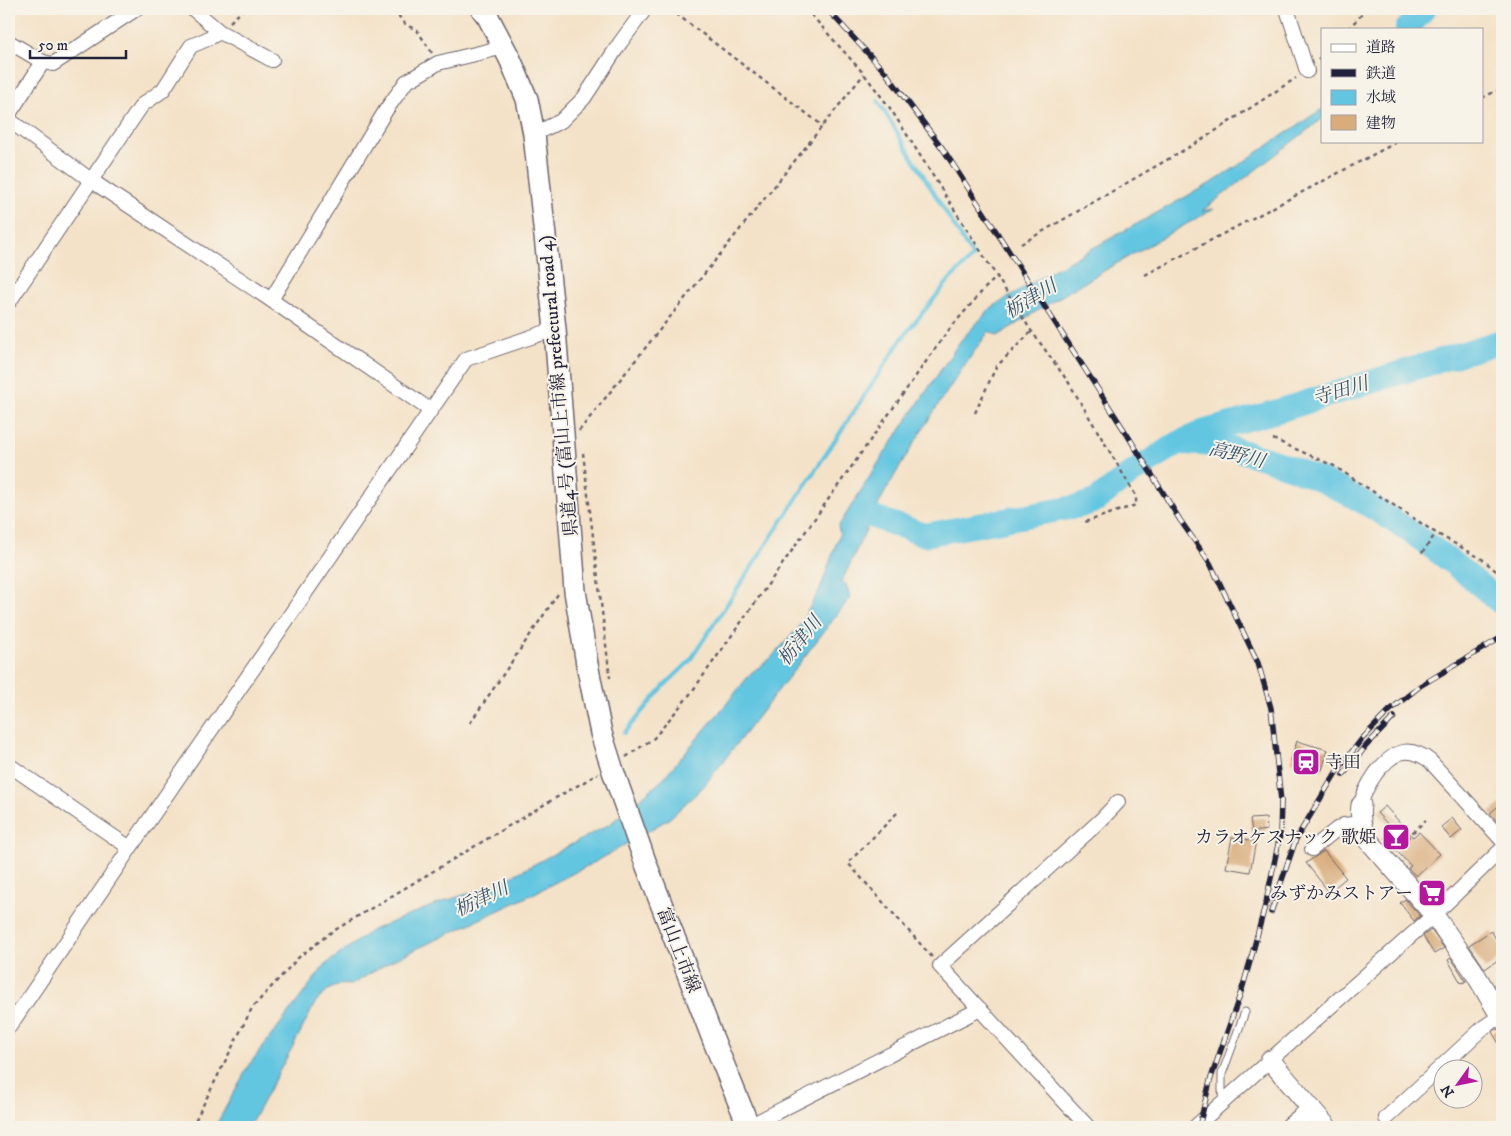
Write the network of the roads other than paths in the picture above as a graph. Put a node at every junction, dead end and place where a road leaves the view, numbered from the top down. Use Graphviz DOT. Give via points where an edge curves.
graph roads {
  1 [pos="136,9"];
  2 [pos="193,9"];
  3 [pos="482,9"];
  4 [pos="646,9"];
  5 [pos="1287,9"];
  6 [pos="220,32"];
  7 [pos="9,42"];
  8 [pos="504,46"];
  9 [pos="272,60"];
  10 [pos="43,62"];
  11 [pos="1308,71"];
  12 [pos="9,114"];
  13 [pos="9,120"];
  14 [pos="534,134"];
  15 [pos="92,181"];
  16 [pos="272,300"];
  17 [pos="9,302"];
  18 [pos="555,329"];
  19 [pos="430,410"];
  20 [pos="9,765"];
  21 [pos="613,771"];
  22 [pos="1118,802"];
  23 [pos="1361,814"];
  24 [pos="1502,840"];
  25 [pos="130,848"];
  26 [pos="1312,849"];
  27 [pos="1501,856"];
  28 [pos="1434,915"];
  29 [pos="980,1009"];
  30 [pos="1245,1012"];
  31 [pos="1501,1018"];
  32 [pos="9,1028"];
  33 [pos="1270,1060"];
  34 [pos="1226,1099"];
  35 [pos="1312,1109"];
  36 [pos="1386,1118"];
  37 [pos="749,1127"];
  38 [pos="1088,1127"];
  39 [pos="1195,1127"];
  40 [pos="1290,1127"];
  41 [pos="1327,1127"];
  1 -- 10 [label="street" via="53,64"];
  2 -- 6 [label="street"];
  3 -- 8 [label="main road, 県道4号 (富山上市線 prefectural road 4)"];
  4 -- 14 [label="street" via="584,98 561,121"];
  5 -- 11 [label="street"];
  6 -- 9 [label="street"];
  6 -- 15 [label="street" via="192,46 163,90 142,105"];
  7 -- 10 [label="street"];
  8 -- 14 [label="main road, 県道4号 (富山上市線 prefectural road 4)" via="527,98"];
  8 -- 16 [label="street" via="438,63 406,82"];
  10 -- 12 [label="street"];
  13 -- 15 [label="street"];
  14 -- 18 [label="main road, 県道4号 (富山上市線 prefectural road 4)"];
  15 -- 16 [label="street"];
  15 -- 17 [label="street"];
  16 -- 19 [label="street"];
  18 -- 19 [label="street" via="466,359"];
  18 -- 21 [label="main road, 県道4号 (富山上市線 prefectural road 4)" via="573,448 575,591 586,664"];
  19 -- 25 [label="street"];
  20 -- 25 [label="street"];
  21 -- 37 [label="main road, 富山上市線" via="713,1040"];
  22 -- 29 [label="street" via="940,966"];
  23 -- 24 [label="street" via="1362,796 1388,759 1411,752 1430,761"];
  23 -- 26 [label="street"];
  23 -- 28 [label="street" via="1363,831 1369,841"];
  25 -- 32 [label="street"];
  27 -- 28 [label="street"];
  28 -- 31 [label="street" via="1473,970"];
  28 -- 33 [label="street"];
  29 -- 37 [label="street"];
  29 -- 38 [label="street"];
  30 -- 34 [label="lane" via="1222,1074 1222,1091"];
  31 -- 36 [label="street" via="1484,1027"];
  33 -- 34 [label="street"];
  33 -- 35 [label="street"];
  34 -- 39 [label="street"];
  35 -- 40 [label="street"];
  35 -- 41 [label="street"];
}
